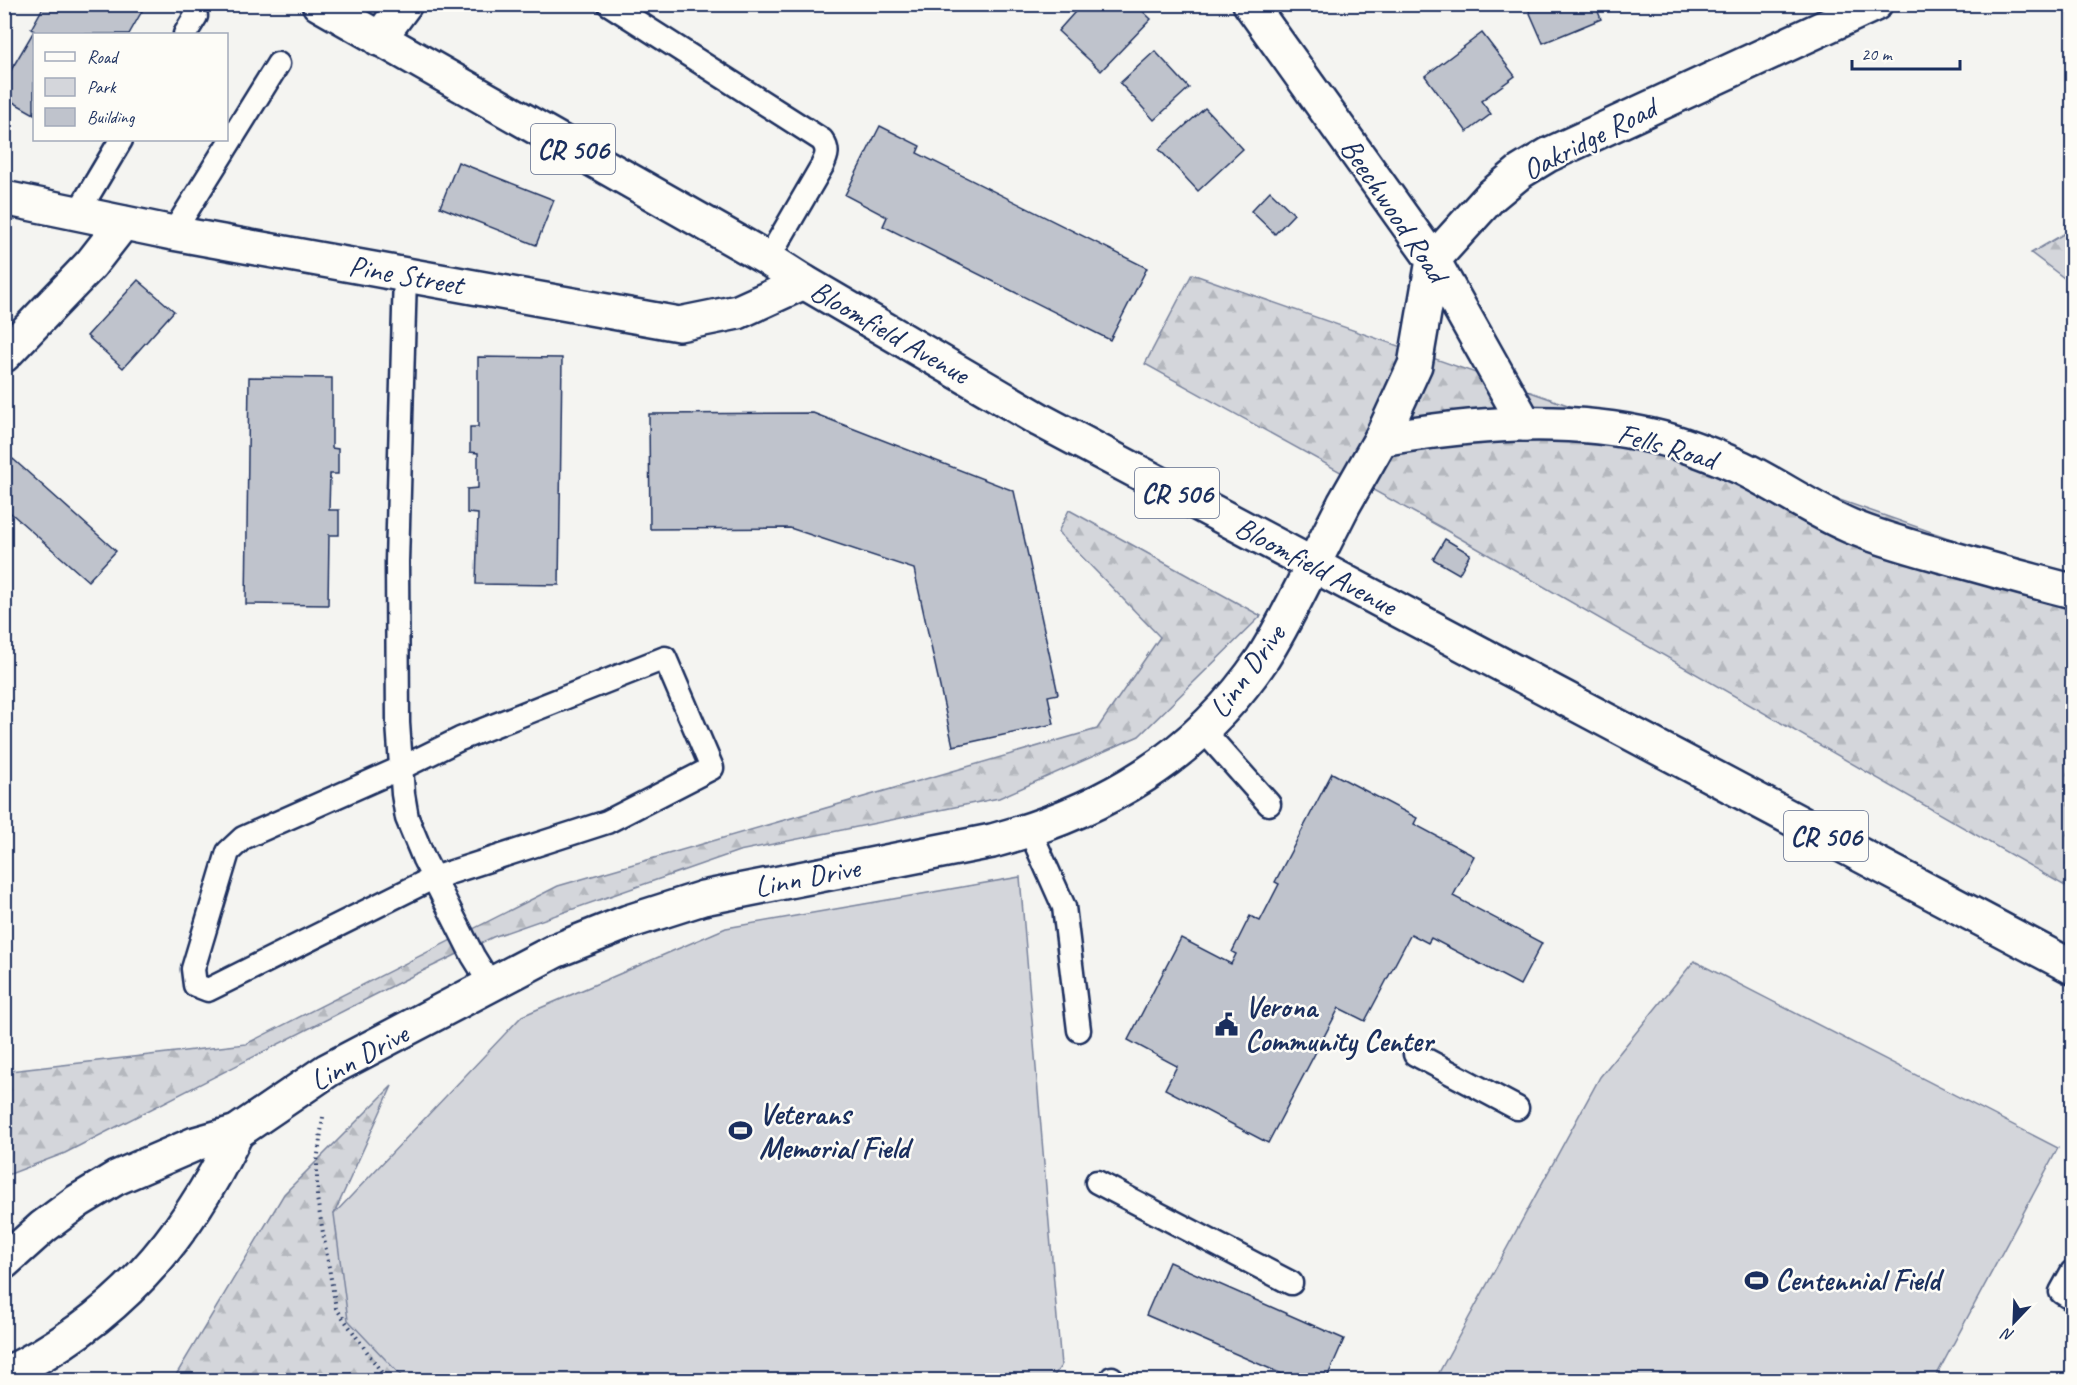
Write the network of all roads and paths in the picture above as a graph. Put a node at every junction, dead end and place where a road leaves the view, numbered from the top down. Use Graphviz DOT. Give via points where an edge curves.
graph roads {
  1 [pos="319,4"];
  2 [pos="405,4"];
  3 [pos="609,4"];
  4 [pos="1250,4"];
  5 [pos="1875,4"];
  6 [pos="379,39"];
  7 [pos="278,64"];
  8 [pos="121,141"];
  9 [pos="4,198"];
  10 [pos="77,214"];
  11 [pos="123,223"];
  12 [pos="173,233"];
  13 [pos="768,259"];
  14 [pos="1433,260"];
  15 [pos="405,274"];
  16 [pos="804,282"];
  17 [pos="4,355"];
  18 [pos="1525,424"];
  19 [pos="1381,439"];
  20 [pos="1313,565"];
  21 [pos="2073,591"];
  22 [pos="1203,730"];
  23 [pos="401,768"];
  24 [pos="1269,804"];
  25 [pos="1030,831"];
  26 [pos="433,878"];
  27 [pos="2073,967"];
  28 [pos="491,985"];
  29 [pos="1079,1030"];
  30 [pos="1415,1054"];
  31 [pos="1517,1108"];
  32 [pos="323,1114"];
  33 [pos="237,1132"];
  34 [pos="1097,1182"];
  35 [pos="4,1262"];
  36 [pos="2073,1272"];
  37 [pos="1291,1283"];
  38 [pos="2073,1299"];
  39 [pos="4,1375"];
  40 [pos="387,1380"];
  1 -- 6 [label="street, Bloomfield Avenue / CR 506"];
  2 -- 6 [label="street"];
  3 -- 13 [label="lane" via="827,146 822,166"];
  4 -- 14 [label="street, Beechwood Road"];
  5 -- 14 [label="street, Oakridge Road" via="1548,155 1491,196"];
  6 -- 13 [label="street, Bloomfield Avenue / CR 506"];
  7 -- 12 [label="lane"];
  8 -- 10 [label="lane"];
  9 -- 10 [label="street, Pine Street"];
  10 -- 11 [label="street, Pine Street"];
  11 -- 12 [label="street, Pine Street"];
  11 -- 17 [label="street" via="91,264"];
  12 -- 15 [label="street, Pine Street"];
  13 -- 16 [label="street, Bloomfield Avenue / CR 506"];
  14 -- 18 [label="street, Beechwood Road"];
  14 -- 19 [label="street" via="1415,364"];
  15 -- 16 [label="street, Pine Street" via="679,324 738,312"];
  15 -- 23 [label="lane" via="397,562"];
  16 -- 20 [label="street, Bloomfield Avenue / CR 506" via="1040,420"];
  18 -- 19 [label="street, Fells Road" via="1444,428"];
  18 -- 21 [label="street, Fells Road" via="1604,428 1689,447 1743,469 1817,511 1860,530"];
  19 -- 20 [label="street"];
  20 -- 22 [label="street, Linn Drive" via="1262,658"];
  20 -- 27 [label="street, Bloomfield Avenue / CR 506"];
  22 -- 24 [label="lane"];
  22 -- 25 [label="street, Linn Drive" via="1149,773 1112,796"];
  23 -- 26 [label="lane" via="407,818"];
  23 -- 26 [label="lane" via="243,838 228,852 194,969 195,985 208,990"];
  23 -- 26 [label="lane" via="460,739 665,658 712,768 607,822"];
  25 -- 28 [label="street, Linn Drive" via="702,898 555,951"];
  25 -- 29 [label="lane" via="1064,907"];
  26 -- 28 [label="lane"];
  28 -- 33 [label="street, Linn Drive" via="328,1070"];
  30 -- 31 [label="lane"];
  32 -- 40 [label="path" via="317,1198 336,1308"];
  33 -- 35 [label="street, Linn Drive" via="195,1144 116,1179 78,1201"];
  33 -- 39 [label="street, Linn Drive" via="193,1213 135,1283 65,1341"];
  34 -- 37 [label="lane"];
  36 -- 38 [label="lane" via="2061,1292"];
}
